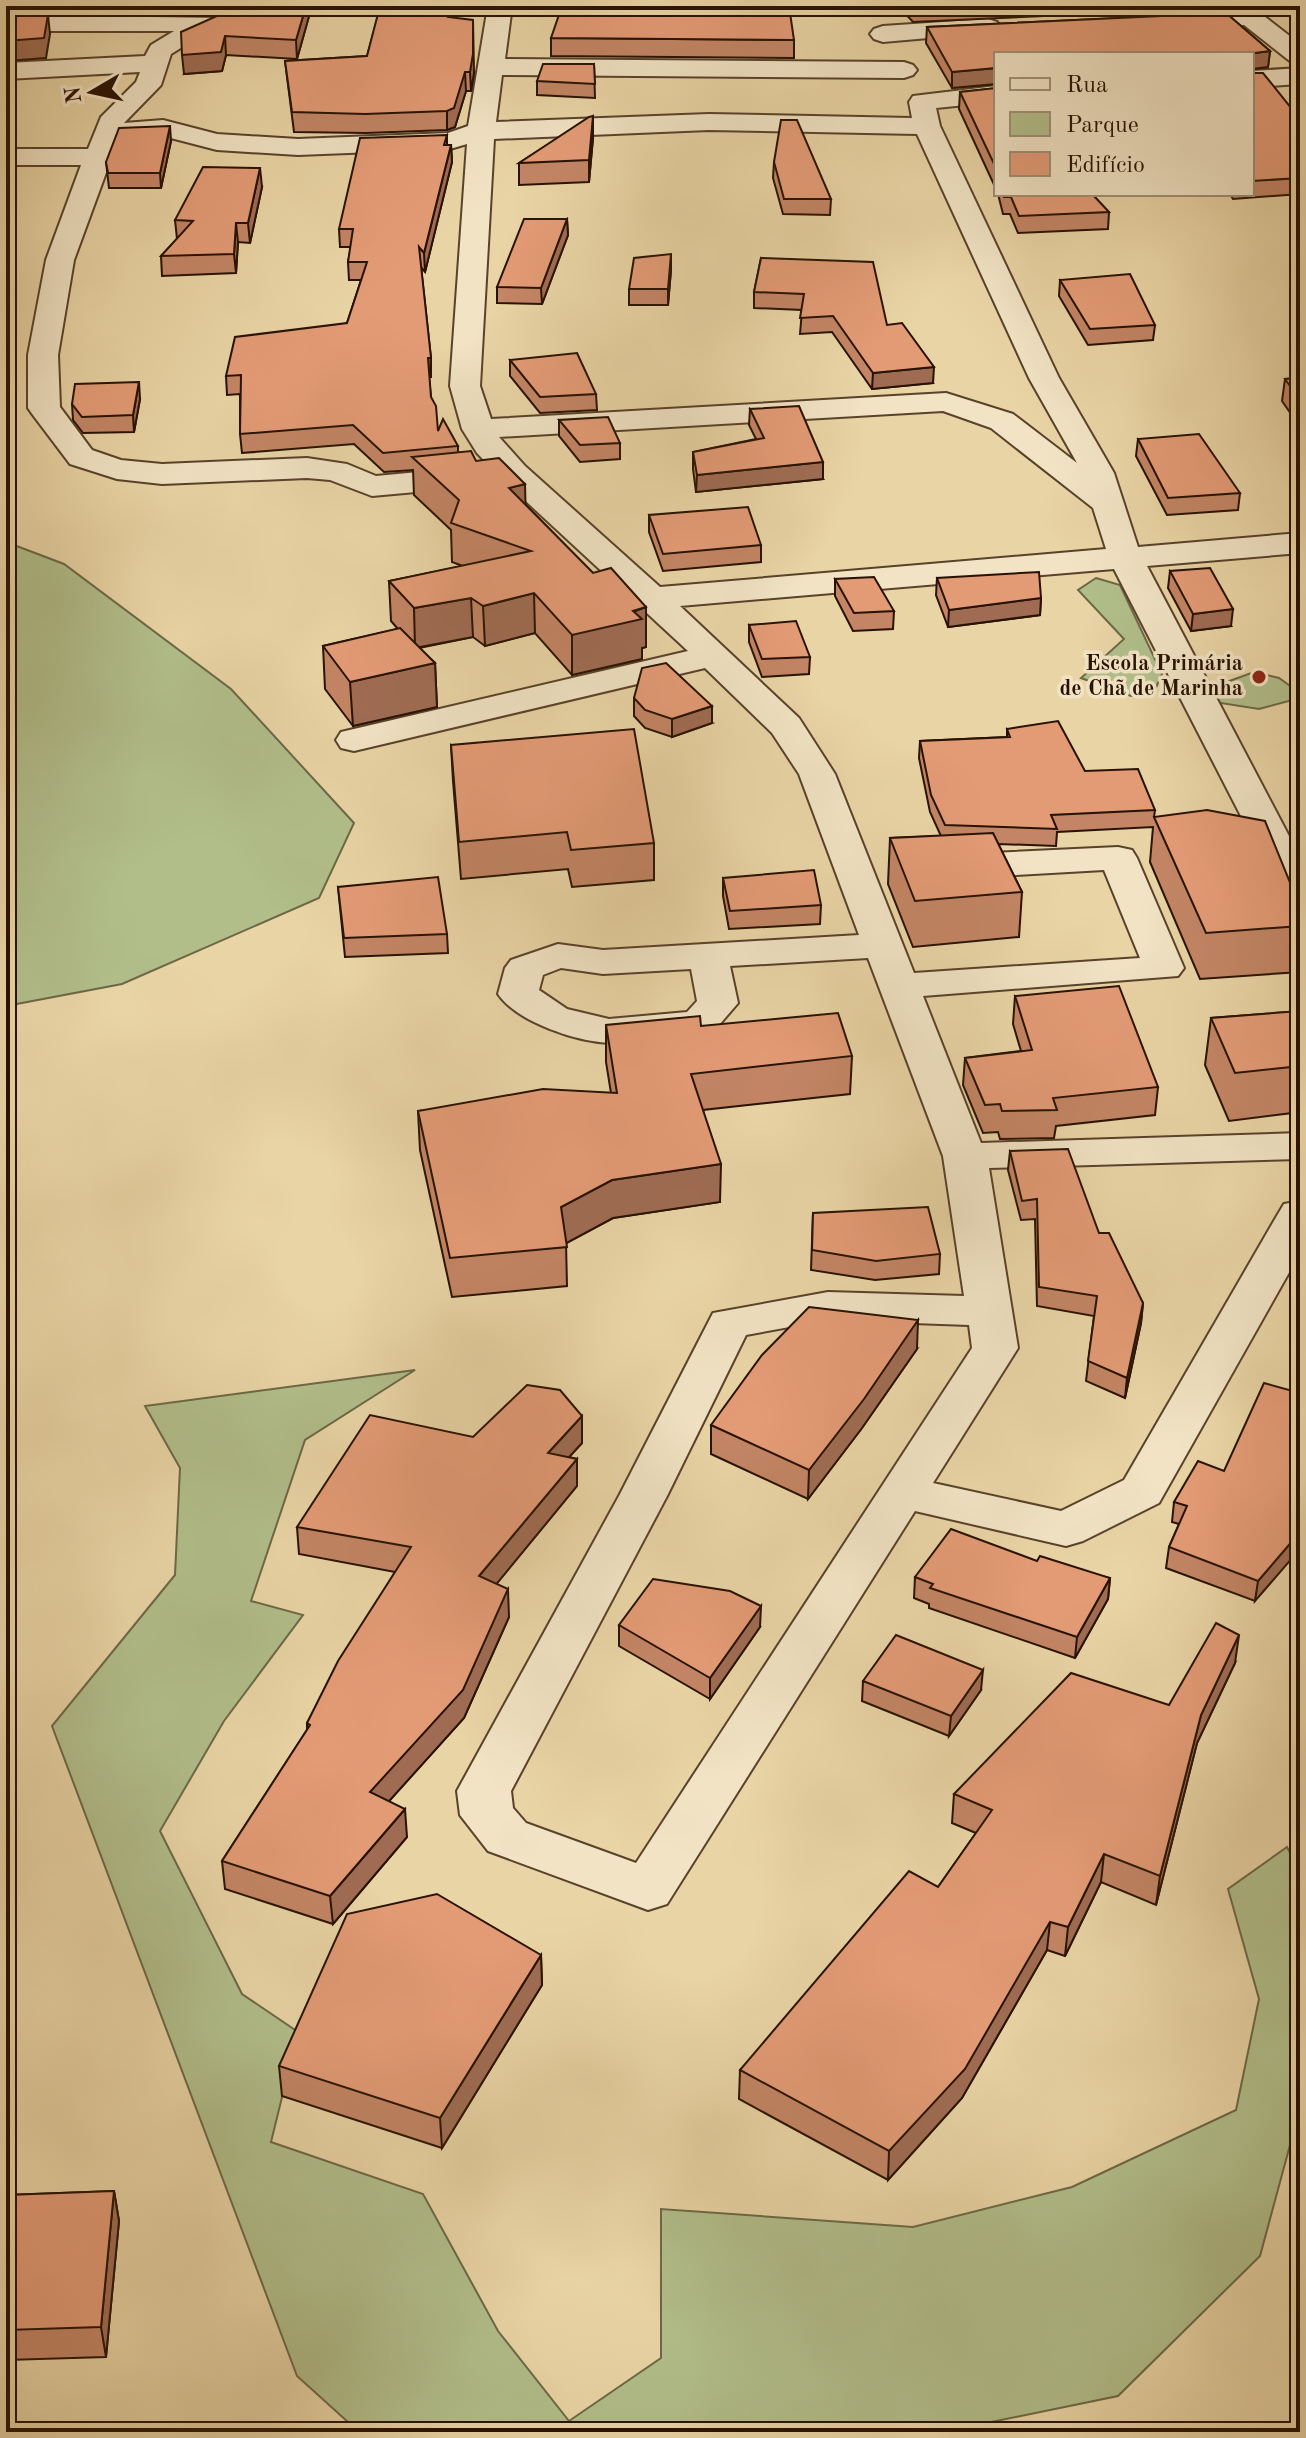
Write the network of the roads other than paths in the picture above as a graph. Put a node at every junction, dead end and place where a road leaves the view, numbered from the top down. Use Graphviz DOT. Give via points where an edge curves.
graph roads {
  1 [pos="500,6"];
  2 [pos="832,6"];
  3 [pos="864,6"];
  4 [pos="1243,12"];
  5 [pos="224,15"];
  6 [pos="1142,22"];
  7 [pos="6,23"];
  8 [pos="1005,26"];
  9 [pos="1300,32"];
  10 [pos="883,34"];
  11 [pos="1271,34"];
  12 [pos="1300,57"];
  13 [pos="156,63"];
  14 [pos="491,67"];
  15 [pos="904,70"];
  16 [pos="6,71"];
  17 [pos="1300,76"];
  18 [pos="1254,79"];
  19 [pos="994,95"];
  20 [pos="925,114"];
  21 [pos="481,131"];
  22 [pos="102,145"];
  23 [pos="6,157"];
  24 [pos="478,429"];
  25 [pos="514,473"];
  26 [pos="1108,504"];
  27 [pos="1300,543"];
  28 [pos="1125,557"];
  29 [pos="652,598"];
  30 [pos="712,656"];
  31 [pos="354,740"];
  32 [pos="887,870"];
  33 [pos="1300,894"];
  34 [pos="885,945"];
  35 [pos="708,955"];
  36 [pos="900,986"];
  37 [pos="1300,1146"];
  38 [pos="965,1156"];
  39 [pos="1300,1214"];
  40 [pos="989,1311"];
  41 [pos="902,1492"];
  1 -- 14 [label="street"];
  2 -- 3 [label="street"];
  3 -- 10 [label="street"];
  4 -- 6 [label="street"];
  4 -- 11 [label="street"];
  5 -- 7 [label="street"];
  5 -- 13 [label="street" via="160,50"];
  8 -- 10 [label="street"];
  9 -- 11 [label="street"];
  10 -- 15 [label="street"];
  11 -- 12 [label="street"];
  13 -- 16 [label="street"];
  13 -- 22 [label="street" via="148,85 114,117"];
  14 -- 15 [label="street"];
  14 -- 21 [label="street"];
  15 -- 20 [label="street"];
  17 -- 18 [label="street"];
  19 -- 20 [label="street"];
  20 -- 21 [label="street"];
  20 -- 26 [label="street" via="1044,378 1098,473"];
  21 -- 22 [label="street" via="450,141 298,147 217,142 163,128"];
  21 -- 24 [label="street" via="465,386"];
  22 -- 23 [label="street"];
  22 -- 25 [label="street" via="60,260 43,355 44,408 81,457 117,469 162,474 307,468 336,471 372,486"];
  24 -- 25 [label="street"];
  24 -- 26 [label="street" via="946,402 1002,421"];
  25 -- 29 [label="street"];
  26 -- 28 [label="street"];
  27 -- 28 [label="street"];
  28 -- 29 [label="street"];
  28 -- 33 [label="street"];
  29 -- 30 [label="street"];
  30 -- 31 [label="street"];
  30 -- 32 [label="street" via="786,726"];
  32 -- 34 [label="street"];
  32 -- 36 [label="street" via="1118,858 1164,968"];
  34 -- 35 [label="street"];
  34 -- 36 [label="street"];
  36 -- 38 [label="street"];
  37 -- 38 [label="street"];
  38 -- 40 [label="street"];
  39 -- 41 [label="street" via="1142,1491 1066,1529"];
  40 -- 41 [label="street" via="995,1348"];
  40 -- 41 [label="street" via="828,1306 729,1323 643,1496 484,1791 487,1815 507,1837 648,1889"];
}
